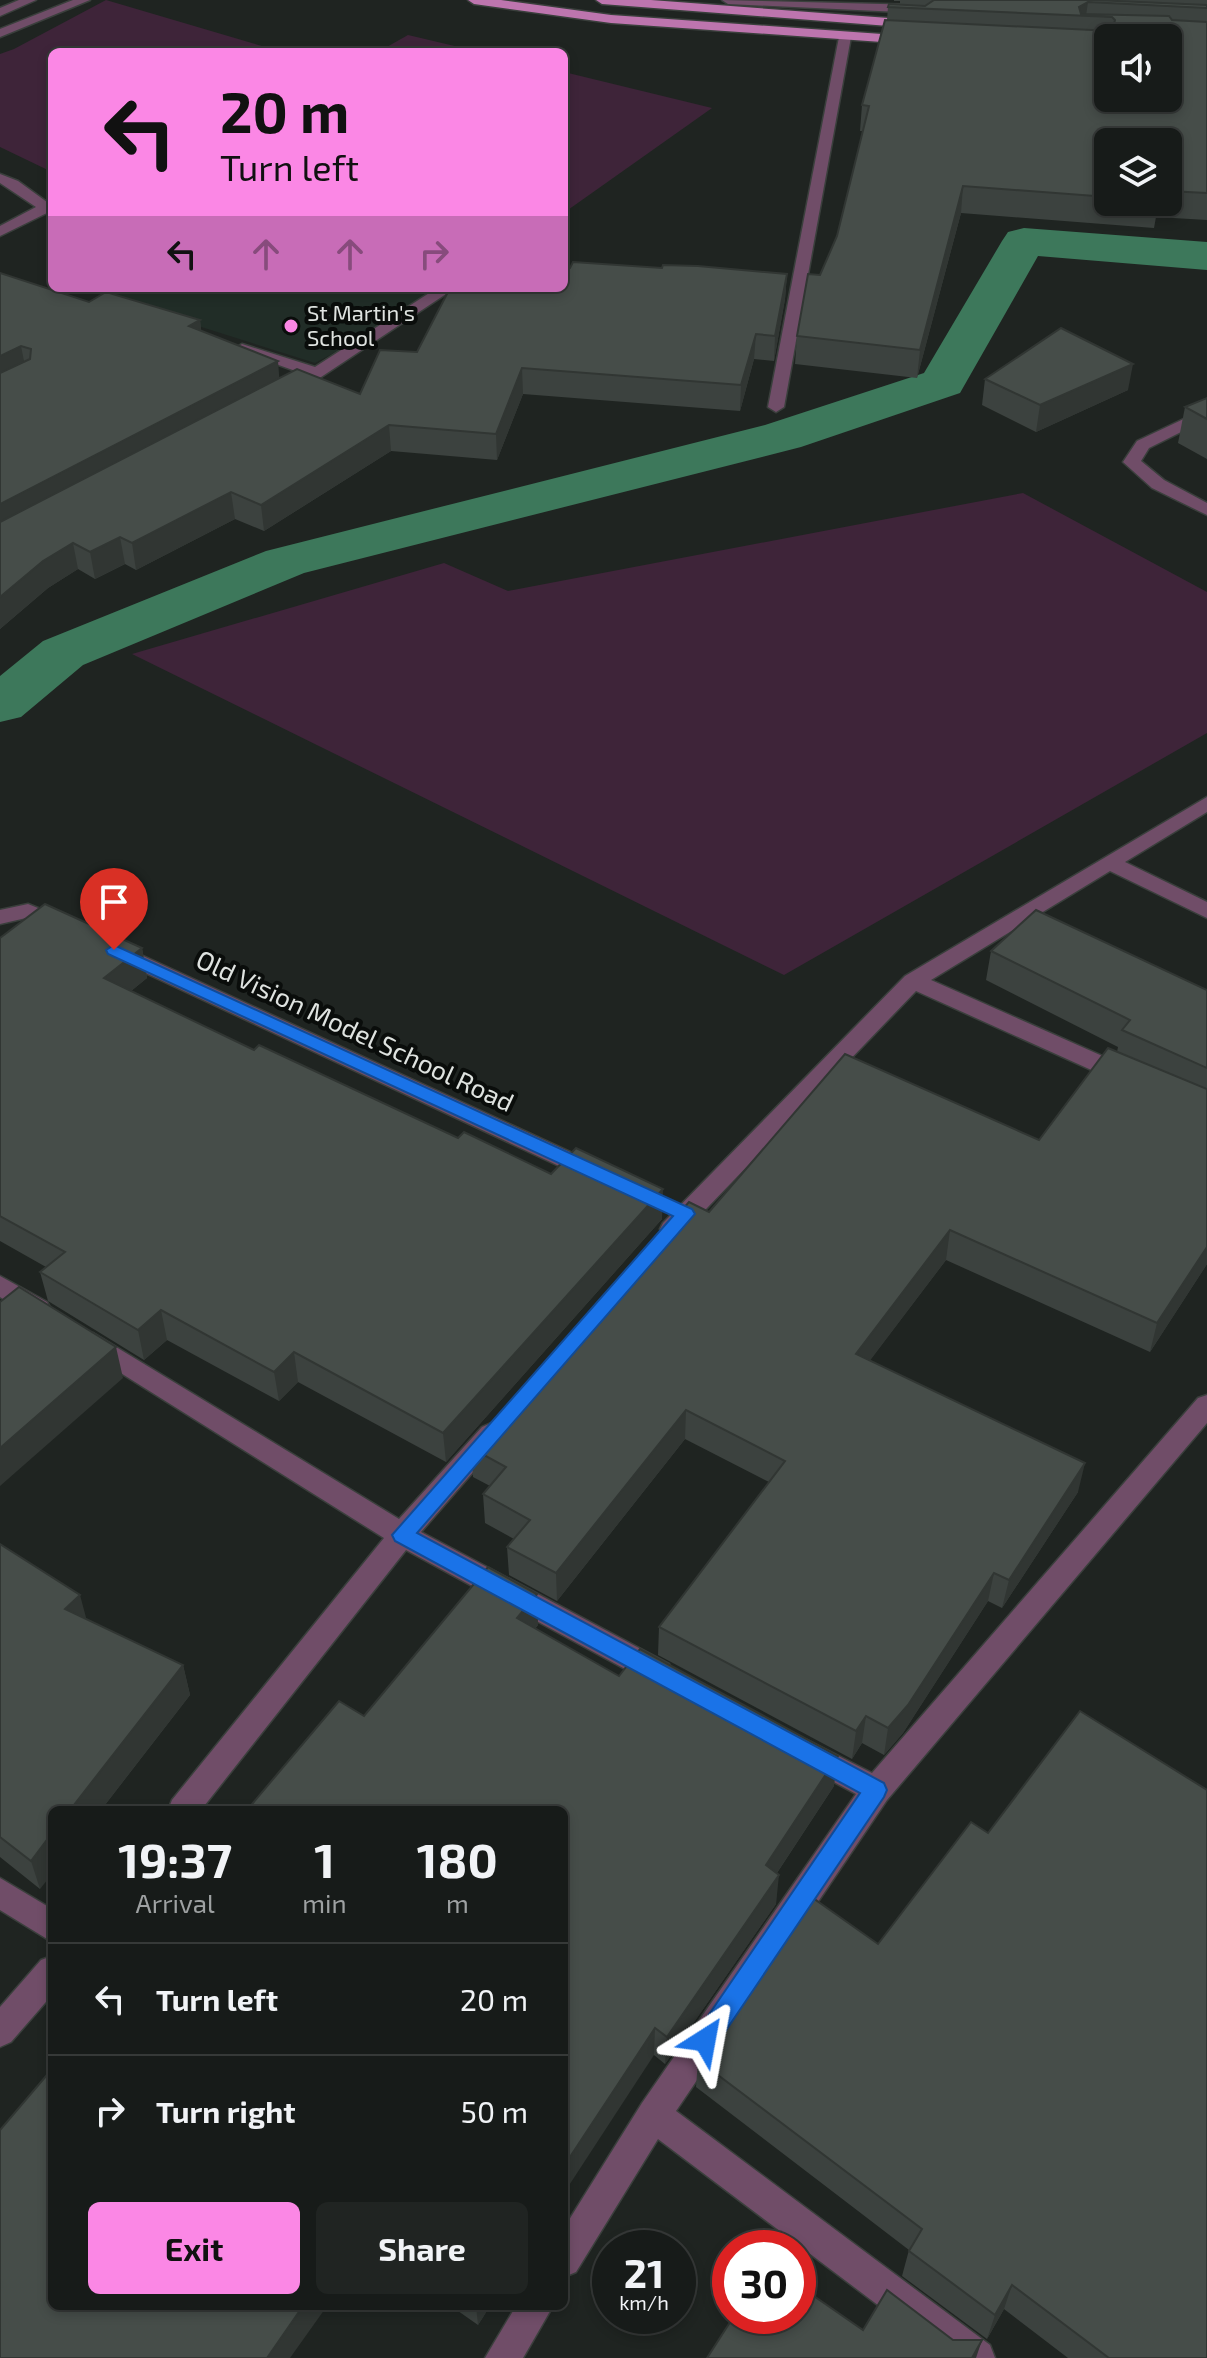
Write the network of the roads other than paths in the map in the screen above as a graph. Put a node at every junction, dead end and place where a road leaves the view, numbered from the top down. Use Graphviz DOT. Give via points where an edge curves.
graph roads {
  1 [pos="30,0"];
  2 [pos="84,0"];
  3 [pos="474,0"];
  4 [pos="602,0"];
  5 [pos="728,0"];
  6 [pos="682,4"];
  7 [pos="936,10"];
  8 [pos="0,12"];
  9 [pos="925,24"];
  10 [pos="0,33"];
  11 [pos="845,37"];
  12 [pos="922,41"];
  13 [pos="0,178"];
  14 [pos="0,232"];
  15 [pos="441,292"];
  16 [pos="230,346"];
  17 [pos="316,373"];
  18 [pos="264,406"];
  19 [pos="776,407"];
  20 [pos="1207,413"];
  21 [pos="1207,510"];
  22 [pos="1207,803"];
  23 [pos="1109,862"];
  24 [pos="1207,911"];
  25 [pos="0,917"];
  26 [pos="913,981"];
  27 [pos="1151,1088"];
  28 [pos="614,1181"];
  29 [pos="654,1250"];
  30 [pos="0,1285"];
  31 [pos="1207,1405"];
  32 [pos="507,1416"];
  33 [pos="402,1535"];
  34 [pos="681,1685"];
  35 [pos="778,1738"];
  36 [pos="876,1790"];
  37 [pos="186,1806"];
  38 [pos="0,1892"];
  39 [pos="48,1924"];
  40 [pos="48,1976"];
  41 [pos="0,2031"];
  42 [pos="654,2115"];
  43 [pos="568,2254"];
  44 [pos="533,2310"];
  45 [pos="503,2358"];
  46 [pos="977,2358"];
  1 -- 8 [label="street"];
  2 -- 10 [label="street"];
  3 -- 11 [label="main road" via="611,19"];
  4 -- 6 [label="main road"];
  5 -- 7 [label="street"];
  6 -- 9 [label="main road"];
  11 -- 12 [label="main road"];
  11 -- 19 [label="street" via="793,287"];
  13 -- 14 [label="street" via="46,208"];
  15 -- 17 [label="street"];
  16 -- 17 [label="street"];
  17 -- 18 [label="street"];
  20 -- 21 [label="street" via="1143,445 1132,462 1158,484"];
  22 -- 23 [label="street"];
  23 -- 24 [label="street"];
  23 -- 26 [label="street"];
  25 -- 28 [label="street, Old Vision Model School Road" via="28,911"];
  26 -- 27 [label="street"];
  26 -- 29 [label="street" via="678,1211"];
  30 -- 33 [label="street"];
  31 -- 36 [label="street"];
  32 -- 33 [label="street"];
  33 -- 34 [label="street"];
  33 -- 37 [label="street"];
  35 -- 36 [label="street"];
  36 -- 42 [label="street"];
  38 -- 39 [label="street"];
  40 -- 41 [label="street"];
  42 -- 43 [label="street"];
  42 -- 46 [label="street"];
  44 -- 45 [label="street"];
}
